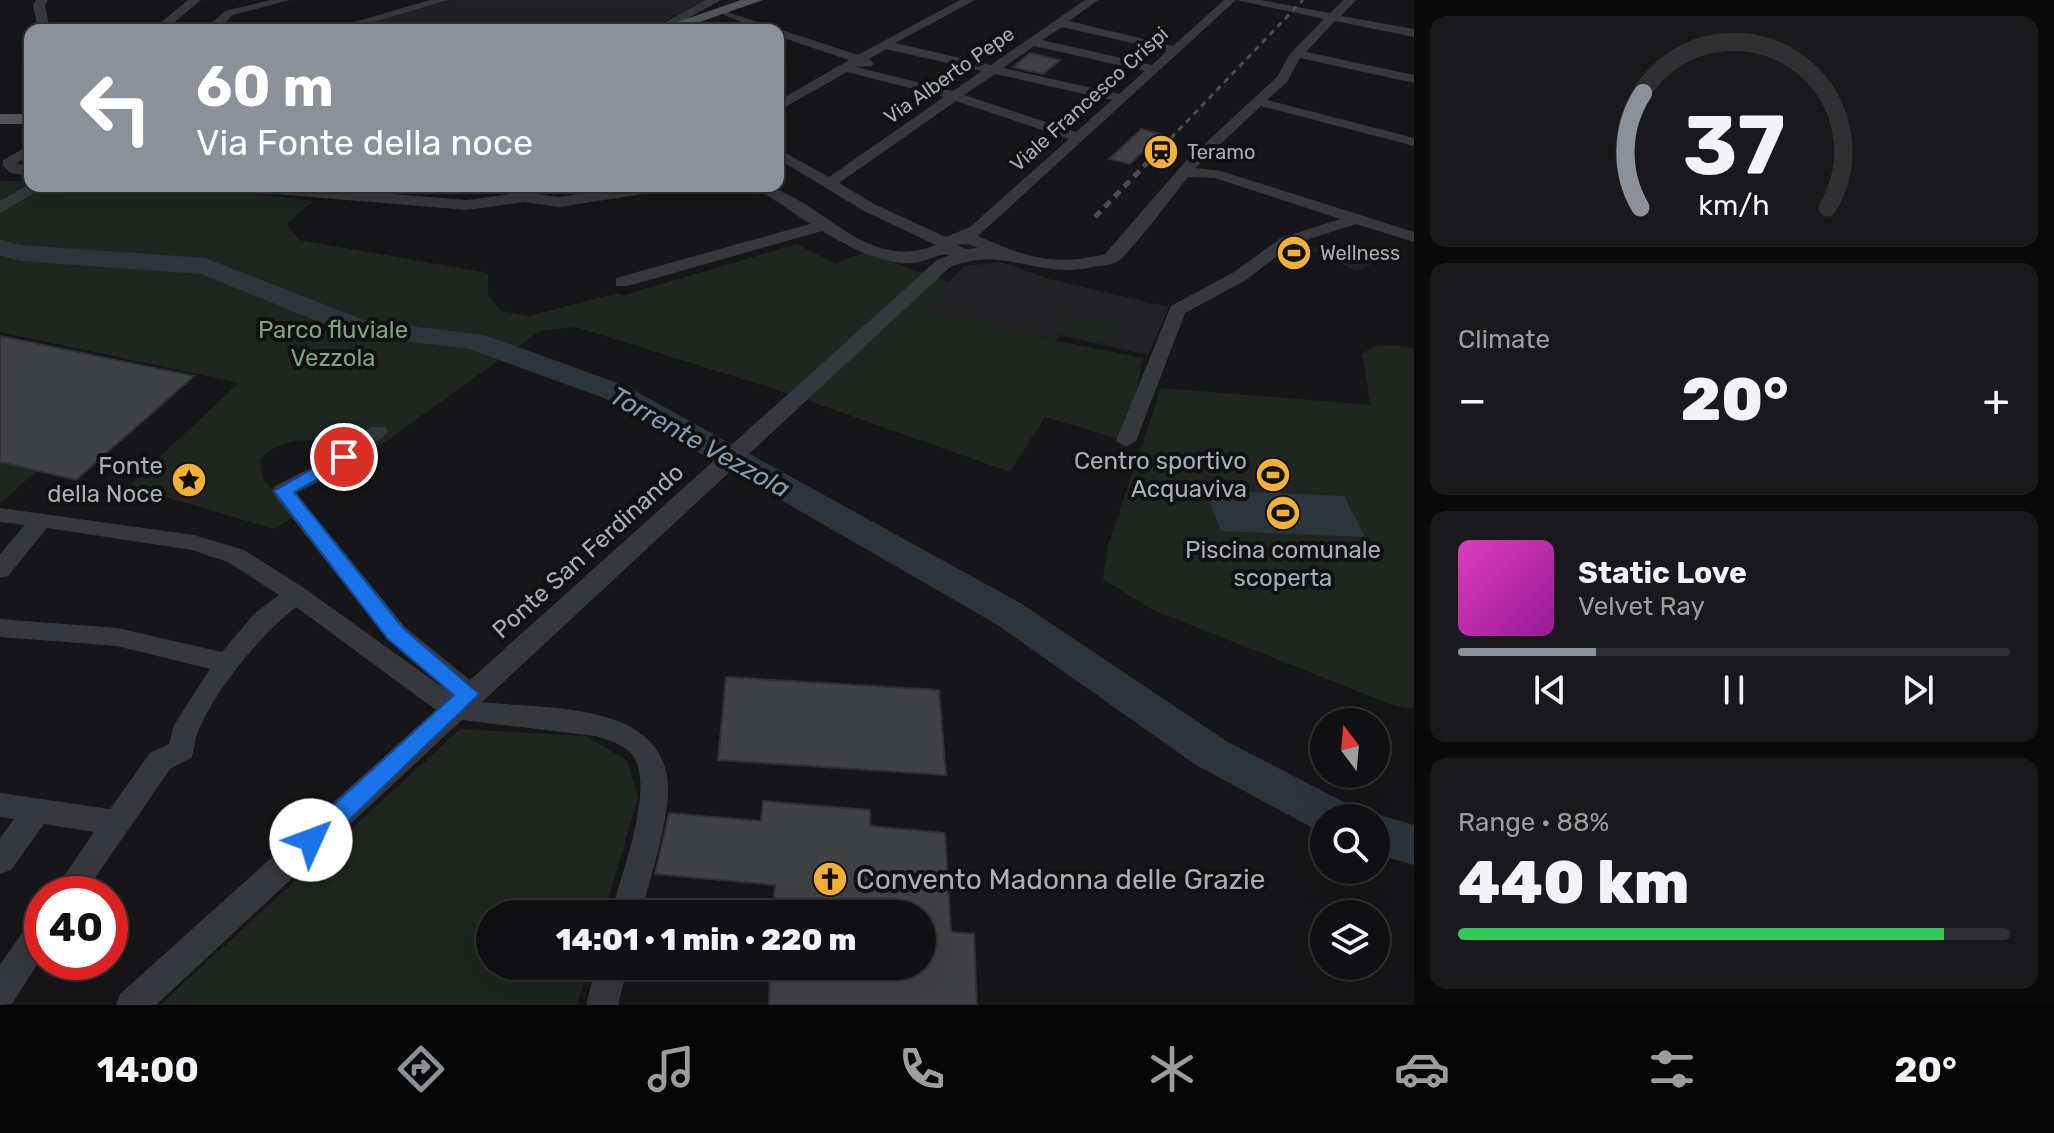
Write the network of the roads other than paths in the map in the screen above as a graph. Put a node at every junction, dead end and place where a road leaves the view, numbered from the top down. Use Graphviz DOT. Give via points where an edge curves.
graph roads {
  1 [pos="42,0"];
  2 [pos="195,0"];
  3 [pos="284,0"];
  4 [pos="443,0"];
  5 [pos="715,0"];
  6 [pos="756,0"];
  7 [pos="769,0"];
  8 [pos="969,0"];
  9 [pos="1092,0"];
  10 [pos="1231,0"];
  11 [pos="1242,0"];
  12 [pos="1350,0"];
  13 [pos="918,8"];
  14 [pos="728,13"];
  15 [pos="938,14"];
  16 [pos="1336,17"];
  17 [pos="1061,23"];
  18 [pos="43,24"];
  19 [pos="165,24"];
  20 [pos="217,24"];
  21 [pos="355,24"];
  22 [pos="676,24"];
  23 [pos="681,24"];
  24 [pos="685,24"];
  25 [pos="756,24"];
  26 [pos="1414,33"];
  27 [pos="784,35"];
  28 [pos="1033,42"];
  29 [pos="886,45"];
  30 [pos="1176,50"];
  31 [pos="1300,54"];
  32 [pos="859,59"];
  33 [pos="845,68"];
  34 [pos="1153,69"];
  35 [pos="993,70"];
  36 [pos="1414,79"];
  37 [pos="927,87"];
  38 [pos="955,96"];
  39 [pos="1124,99"];
  40 [pos="1260,102"];
  41 [pos="784,104"];
  42 [pos="0,119"];
  43 [pos="24,119"];
  44 [pos="1080,138"];
  45 [pos="1414,142"];
  46 [pos="24,153"];
  47 [pos="784,156"];
  48 [pos="784,161"];
  49 [pos="796,163"];
  50 [pos="24,171"];
  51 [pos="1185,172"];
  52 [pos="830,183"];
  53 [pos="28,192"];
  54 [pos="296,192"];
  55 [pos="472,192"];
  56 [pos="623,192"];
  57 [pos="771,192"];
  58 [pos="477,204"];
  59 [pos="0,208"];
  60 [pos="1355,219"];
  61 [pos="821,226"];
  62 [pos="1414,237"];
  63 [pos="962,246"];
  64 [pos="622,282"];
  65 [pos="378,431"];
  66 [pos="1126,441"];
  67 [pos="0,515"];
  68 [pos="41,521"];
  69 [pos="0,570"];
  70 [pos="296,594"];
  71 [pos="0,628"];
  72 [pos="227,663"];
  73 [pos="467,696"];
  74 [pos="0,805"];
  75 [pos="37,811"];
  76 [pos="118,823"];
  77 [pos="0,861"];
  78 [pos="80,876"];
  79 [pos="629,900"];
  80 [pos="12,954"];
  81 [pos="608,980"];
  82 [pos="0,993"];
  83 [pos="132,1005"];
  84 [pos="602,1005"];
  1 -- 18 [label="street"];
  2 -- 19 [label="street"];
  3 -- 20 [label="street" via="229,13"];
  4 -- 21 [label="street"];
  5 -- 22 [label="street"];
  6 -- 23 [label="main road"];
  7 -- 14 [label="main road"];
  8 -- 15 [label="street"];
  9 -- 17 [label="street, Via Alberto Pepe"];
  10 -- 30 [label="street, Viale Francesco Crispi"];
  11 -- 16 [label="street"];
  12 -- 16 [label="street"];
  13 -- 15 [label="street"];
  14 -- 24 [label="main road"];
  14 -- 25 [label="street"];
  15 -- 29 [label="street"];
  16 -- 26 [label="street"];
  16 -- 31 [label="street"];
  17 -- 28 [label="street, Via Alberto Pepe"];
  17 -- 30 [label="street"];
  27 -- 32 [label="street"];
  28 -- 34 [label="street"];
  28 -- 35 [label="street, Via Alberto Pepe"];
  29 -- 32 [label="street"];
  29 -- 35 [label="street"];
  30 -- 34 [label="street, Viale Francesco Crispi"];
  31 -- 36 [label="street"];
  31 -- 40 [label="street"];
  32 -- 33 [label="street"];
  32 -- 37 [label="street"];
  33 -- 37 [label="street"];
  33 -- 41 [label="street"];
  34 -- 39 [label="street, Viale Francesco Crispi"];
  35 -- 38 [label="street, Via Alberto Pepe"];
  35 -- 39 [label="street"];
  37 -- 38 [label="street"];
  38 -- 44 [label="street"];
  38 -- 52 [label="street, Via Alberto Pepe"];
  39 -- 44 [label="street, Viale Francesco Crispi"];
  40 -- 45 [label="street"];
  40 -- 51 [label="street"];
  42 -- 43 [label="main road"];
  44 -- 63 [label="street, Viale Francesco Crispi"];
  46 -- 50 [label="street" via="8,163"];
  47 -- 49 [label="street"];
  48 -- 49 [label="street"];
  49 -- 52 [label="street"];
  51 -- 60 [label="street" via="1216,174"];
  51 -- 63 [label="street" via="1111,258 1054,267"];
  52 -- 63 [label="street" via="870,208"];
  53 -- 59 [label="street"];
  54 -- 58 [label="street"];
  55 -- 58 [label="street"];
  56 -- 58 [label="street" via="559,202 524,197"];
  57 -- 61 [label="street"];
  60 -- 62 [label="street"];
  60 -- 66 [label="street" via="1287,241 1240,276 1177,310"];
  61 -- 63 [label="street" via="905,259"];
  61 -- 64 [label="street"];
  63 -- 73 [label="street, Ponte San Ferdinando"];
  65 -- 73 [label="street" via="331,467 283,491 396,633"];
  67 -- 68 [label="street"];
  68 -- 69 [label="street"];
  68 -- 70 [label="street" via="194,543 236,556"];
  70 -- 72 [label="street" via="263,620"];
  70 -- 73 [label="street"];
  71 -- 72 [label="street" via="117,637"];
  72 -- 76 [label="street" via="184,733 187,751 160,761"];
  73 -- 79 [label="street" via="595,725 636,740 651,762 654,784"];
  73 -- 83 [label="street, Ponte San Ferdinando"];
  74 -- 75 [label="street"];
  75 -- 76 [label="street"];
  75 -- 77 [label="street"];
  76 -- 78 [label="street"];
  80 -- 82 [label="street"];
  81 -- 84 [label="street"];
}
